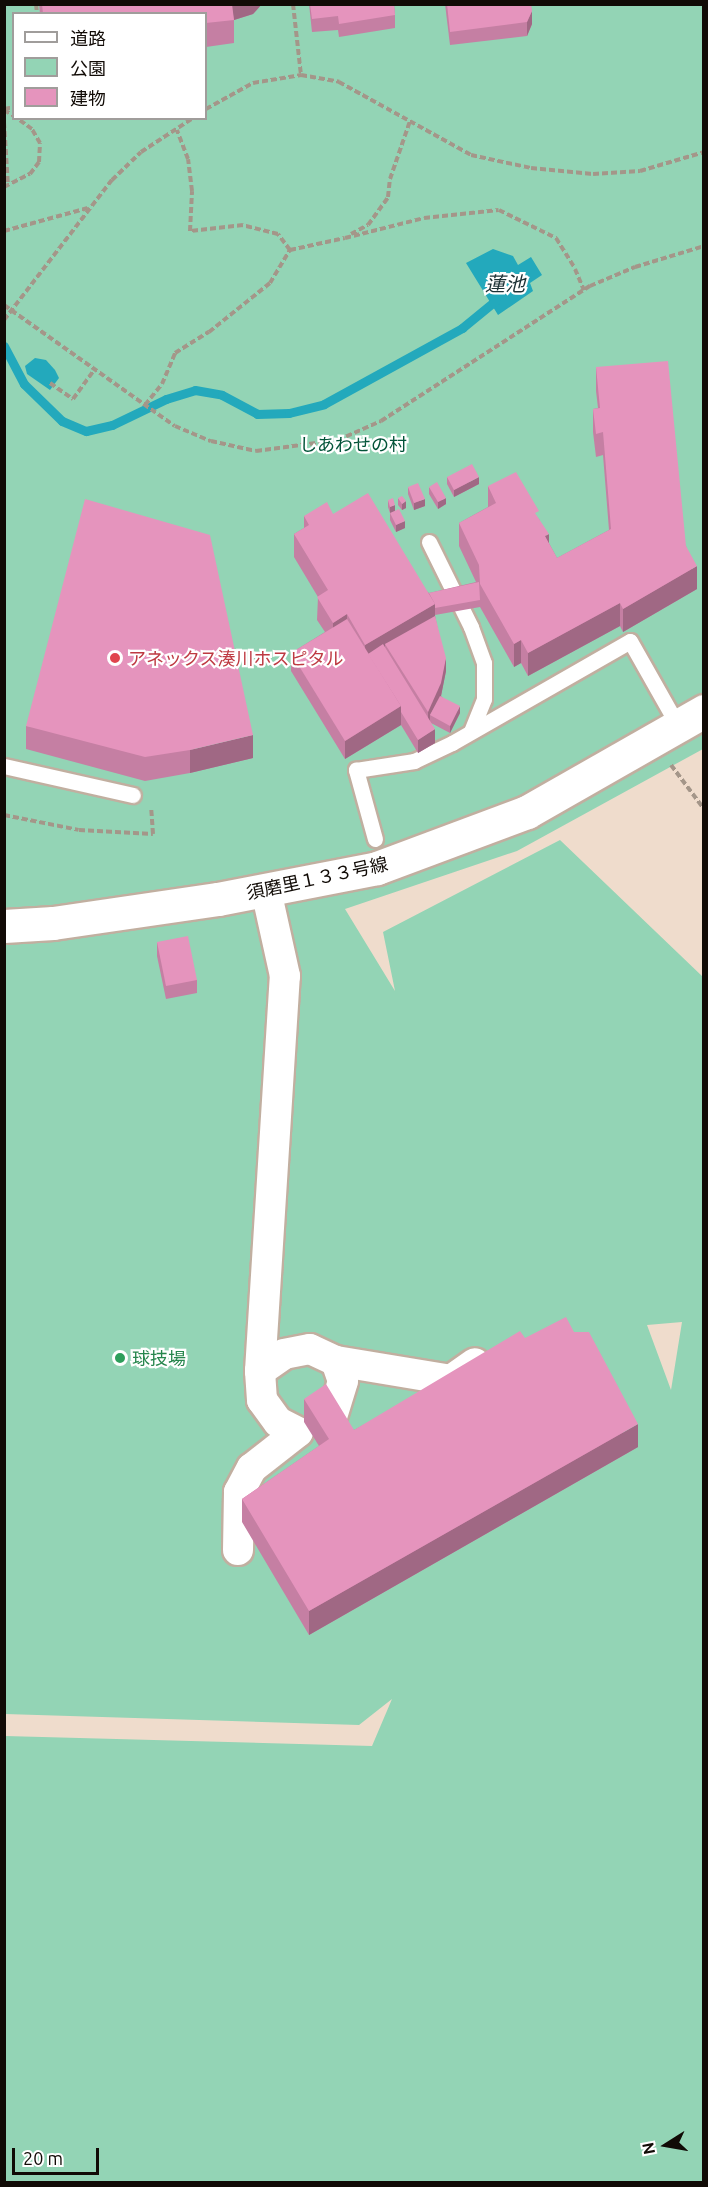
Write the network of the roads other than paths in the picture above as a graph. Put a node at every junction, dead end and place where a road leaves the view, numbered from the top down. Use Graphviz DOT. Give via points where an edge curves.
graph roads {
  1 [pos="429,542"];
  2 [pos="691,719"];
  3 [pos="471,731"];
  4 [pos="4,766"];
  5 [pos="133,795"];
  6 [pos="378,851"];
  7 [pos="266,890"];
  8 [pos="4,926"];
  9 [pos="501,1345"];
  10 [pos="336,1361"];
  11 [pos="261,1371"];
  12 [pos="313,1426"];
  13 [pos="238,1550"];
  1 -- 3 [label="lane" via="471,627 484,663 483,699"];
  2 -- 3 [label="lane" via="630,641"];
  2 -- 6 [label="street, 須磨里１３３号線" via="527,812"];
  3 -- 6 [label="lane" via="414,761 356,770"];
  4 -- 5 [label="lane"];
  6 -- 7 [label="street, 須磨里１３３号線"];
  7 -- 8 [label="street, 須磨里１３３号線" via="53,923"];
  7 -- 11 [label="street" via="285,976"];
  9 -- 10 [label="street" via="451,1380"];
  10 -- 11 [label="street" via="310,1349 284,1354"];
  10 -- 12 [label="street" via="343,1381"];
  11 -- 12 [label="street" via="262,1400 278,1422"];
  12 -- 13 [label="street" via="252,1468 239,1492"];
}
